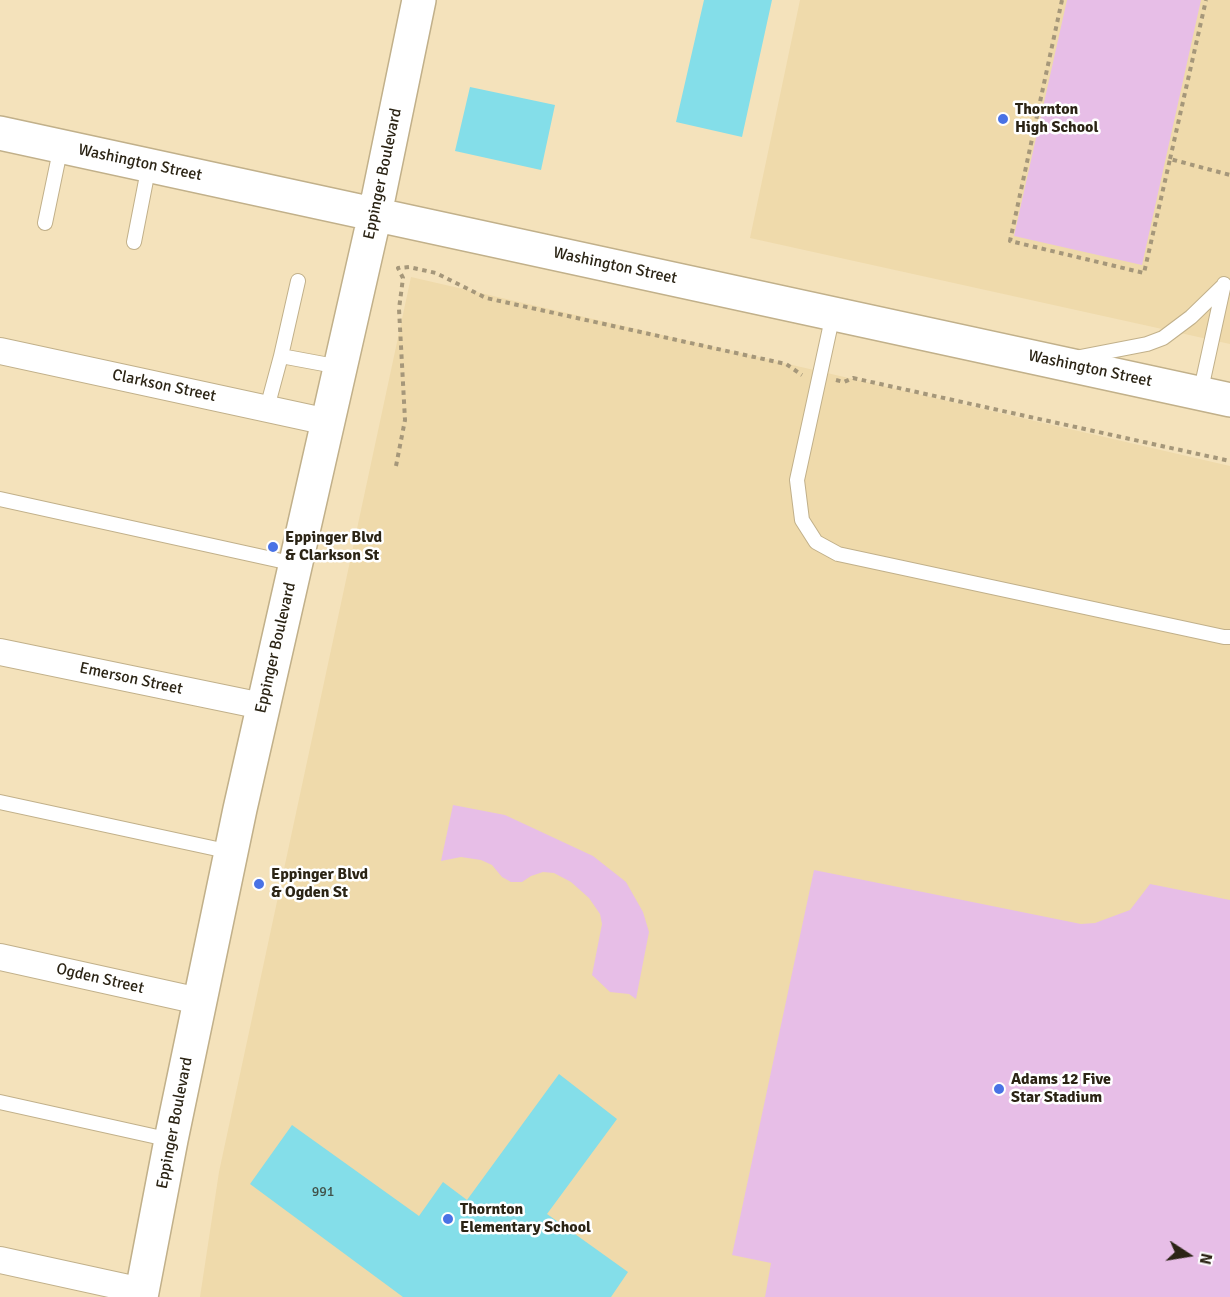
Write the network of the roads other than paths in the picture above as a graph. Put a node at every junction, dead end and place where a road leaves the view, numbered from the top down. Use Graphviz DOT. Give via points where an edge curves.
graph roads {
  1 [pos="419,0"];
  2 [pos="0,133"];
  3 [pos="61,146"];
  4 [pos="149,165"];
  5 [pos="375,214"];
  6 [pos="45,223"];
  7 [pos="134,242"];
  8 [pos="298,281"];
  9 [pos="834,314"];
  10 [pos="0,351"];
  11 [pos="281,356"];
  12 [pos="1057,362"];
  13 [pos="340,367"];
  14 [pos="1215,397"];
  15 [pos="267,408"];
  16 [pos="328,422"];
  17 [pos="0,499"];
  18 [pos="295,564"];
  19 [pos="1230,637"];
  20 [pos="0,651"];
  21 [pos="262,706"];
  22 [pos="0,802"];
  23 [pos="231,852"];
  24 [pos="0,957"];
  25 [pos="199,1001"];
  26 [pos="0,1102"];
  27 [pos="171,1140"];
  28 [pos="0,1260"];
  29 [pos="142,1294"];
  1 -- 5 [label="street, Eppinger Boulevard"];
  2 -- 3 [label="street, Washington Street"];
  3 -- 4 [label="street, Washington Street"];
  3 -- 6 [label="lane"];
  4 -- 5 [label="street, Washington Street"];
  4 -- 7 [label="lane"];
  5 -- 9 [label="street, Washington Street"];
  5 -- 13 [label="street, Eppinger Boulevard"];
  8 -- 11 [label="lane"];
  9 -- 12 [label="street, Washington Street"];
  9 -- 19 [label="lane" via="797,480 802,520 816,542 838,554"];
  10 -- 15 [label="street, Clarkson Street"];
  11 -- 13 [label="lane"];
  11 -- 15 [label="lane"];
  12 -- 14 [label="street, Washington Street"];
  12 -- 14 [label="lane" via="1163,338 1191,317 1225,282"];
  13 -- 16 [label="street, Eppinger Boulevard"];
  15 -- 16 [label="street, Clarkson Street"];
  16 -- 18 [label="street, Eppinger Boulevard"];
  17 -- 18 [label="lane"];
  18 -- 21 [label="street, Eppinger Boulevard"];
  20 -- 21 [label="street, Emerson Street"];
  21 -- 23 [label="street, Eppinger Boulevard"];
  22 -- 23 [label="lane"];
  23 -- 25 [label="street, Eppinger Boulevard"];
  24 -- 25 [label="street, Ogden Street"];
  25 -- 27 [label="street, Eppinger Boulevard"];
  26 -- 27 [label="lane"];
  27 -- 29 [label="street, Eppinger Boulevard"];
  28 -- 29 [label="street"];
}
